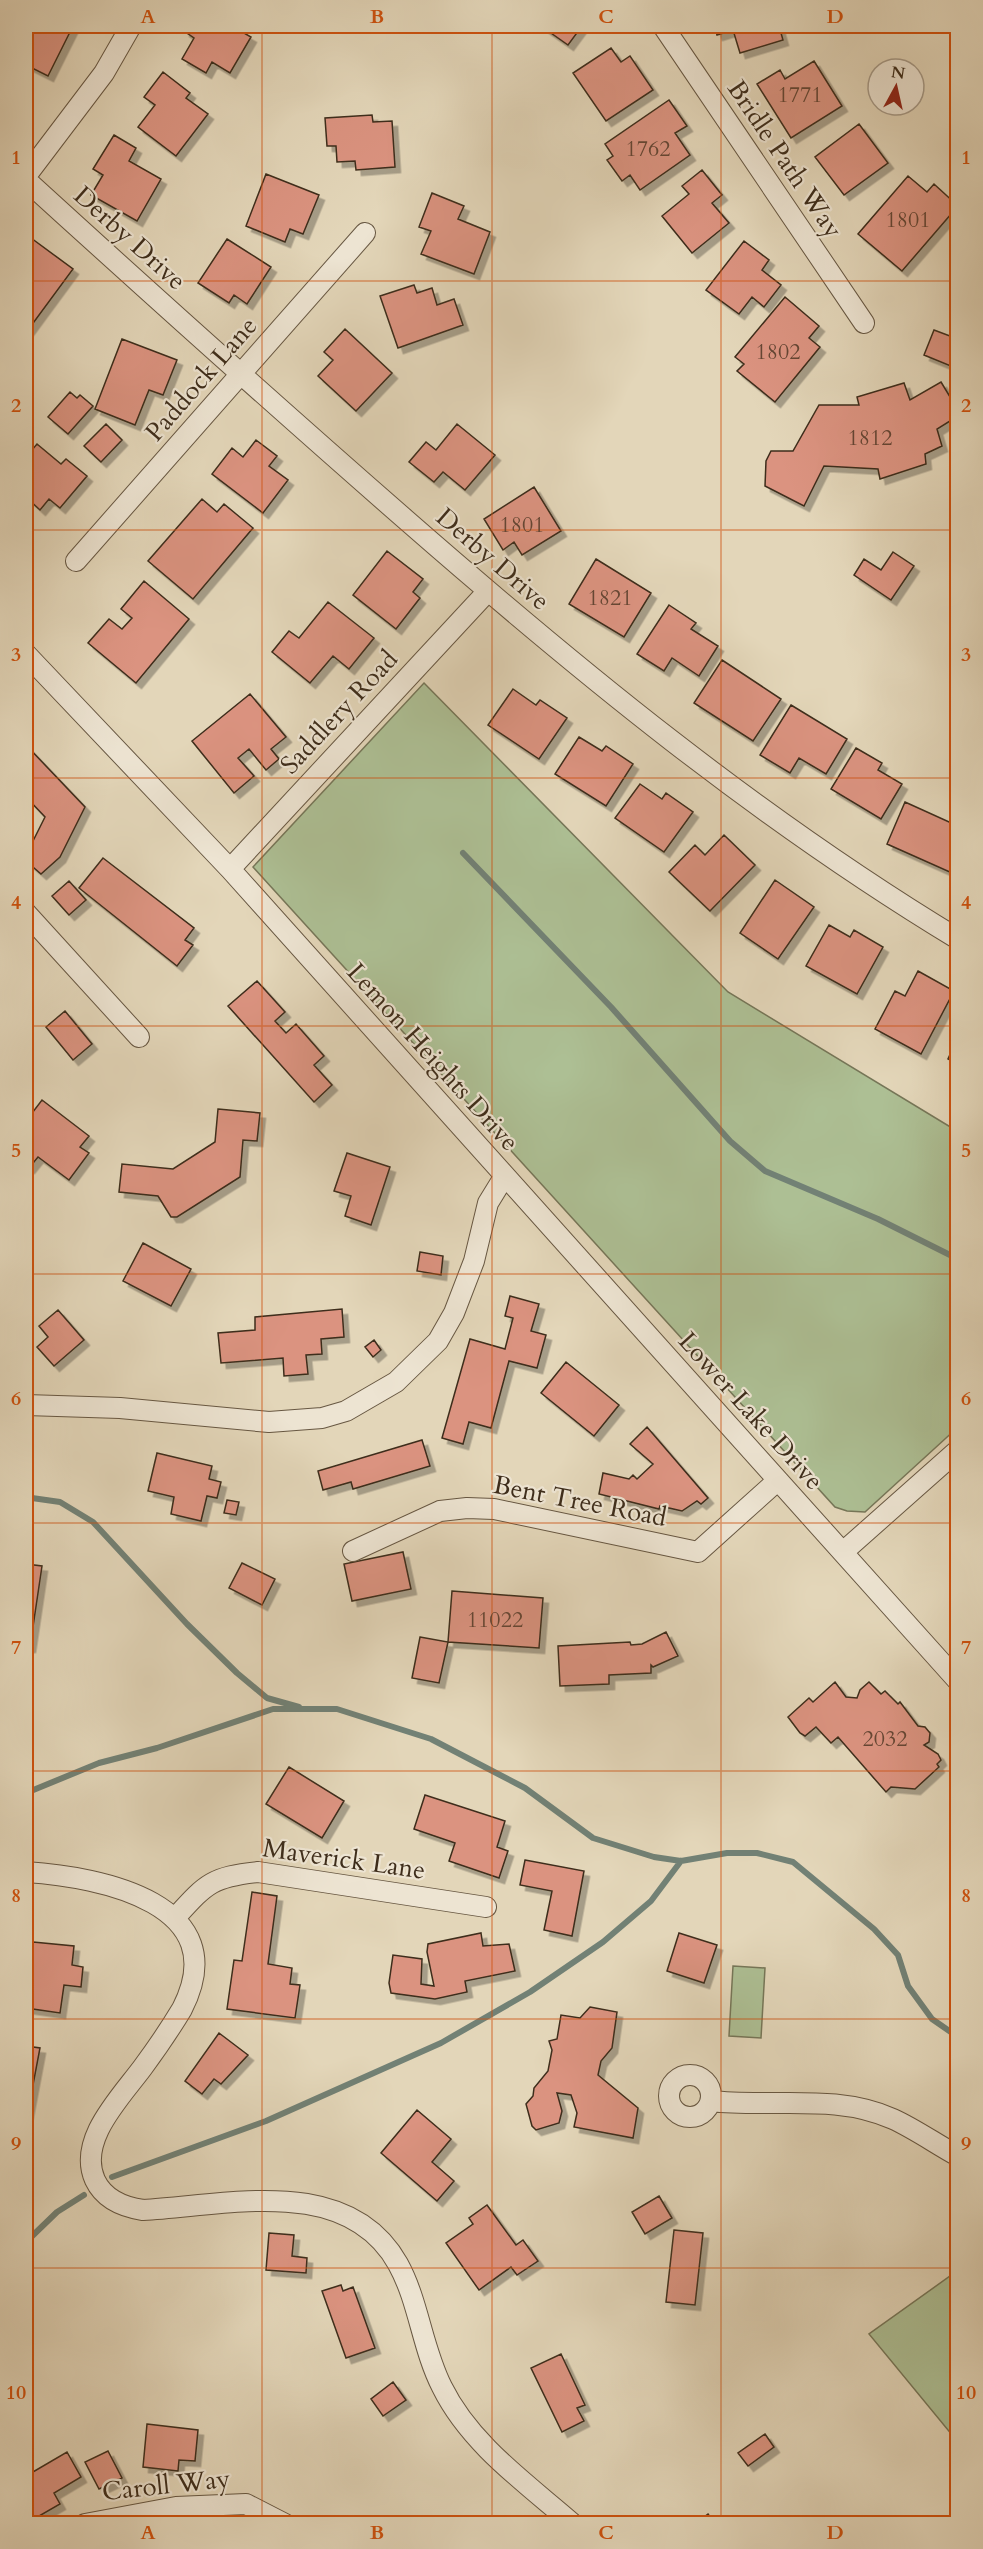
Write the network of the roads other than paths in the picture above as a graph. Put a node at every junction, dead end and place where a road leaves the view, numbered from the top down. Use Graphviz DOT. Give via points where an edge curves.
graph roads {
  1 [pos="131,26"];
  2 [pos="663,26"];
  3 [pos="26,176"];
  4 [pos="26,180"];
  5 [pos="365,234"];
  6 [pos="864,322"];
  7 [pos="241,375"];
  8 [pos="76,561"];
  9 [pos="488,591"];
  10 [pos="30,667"];
  11 [pos="230,869"];
  12 [pos="26,912"];
  13 [pos="957,939"];
  14 [pos="139,1037"];
  15 [pos="504,1177"];
  16 [pos="26,1405"];
  17 [pos="957,1450"];
  18 [pos="777,1481"];
  19 [pos="353,1551"];
  20 [pos="843,1552"];
  21 [pos="957,1681"];
  22 [pos="26,1872"];
  23 [pos="486,1907"];
  24 [pos="175,1918"];
  25 [pos="711,2101"];
  26 [pos="957,2156"];
  27 [pos="85,2523"];
  28 [pos="285,2523"];
  29 [pos="573,2523"];
  1 -- 3 [label="street" via="104,73"];
  2 -- 6 [label="street, Bridle Path Way"];
  4 -- 7 [label="street, Derby Drive"];
  5 -- 7 [label="street, Paddock Lane"];
  7 -- 8 [label="street, Paddock Lane"];
  7 -- 9 [label="street, Derby Drive"];
  9 -- 11 [label="street, Saddlery Road"];
  9 -- 13 [label="street, Derby Drive" via="631,711 764,812 860,879"];
  10 -- 11 [label="street, Lemon Heights Drive"];
  11 -- 15 [label="street, Lemon Heights Drive"];
  12 -- 14 [label="street"];
  15 -- 16 [label="street, Lemon Heights Drive" via="488,1203 474,1261 454,1313 438,1341 396,1382 346,1411 322,1418 269,1422 120,1408"];
  15 -- 18 [label="street, Lower Lake Drive"];
  17 -- 20 [label="street"];
  18 -- 19 [label="street, Bent Tree Road" via="698,1552 494,1509 467,1508 440,1511"];
  18 -- 20 [label="street, Lower Lake Drive"];
  20 -- 21 [label="street, Lower Lake Drive"];
  22 -- 24 [label="street" via="97,1884 155,1904"];
  23 -- 24 [label="street, Maverick Lane" via="258,1872 228,1875 209,1883"];
  24 -- 29 [label="street" via="188,1934 196,1954 191,1992 162,2040 106,2116 89,2166 100,2190 128,2208 143,2210 247,2199 275,2200 332,2211 361,2224 397,2263 442,2388 470,2430 494,2456"];
  25 -- 26 [label="street" via="808,2102 854,2107 893,2119"];
  27 -- 28 [label="street, Caroll Way" via="176,2507 246,2504"];
}
